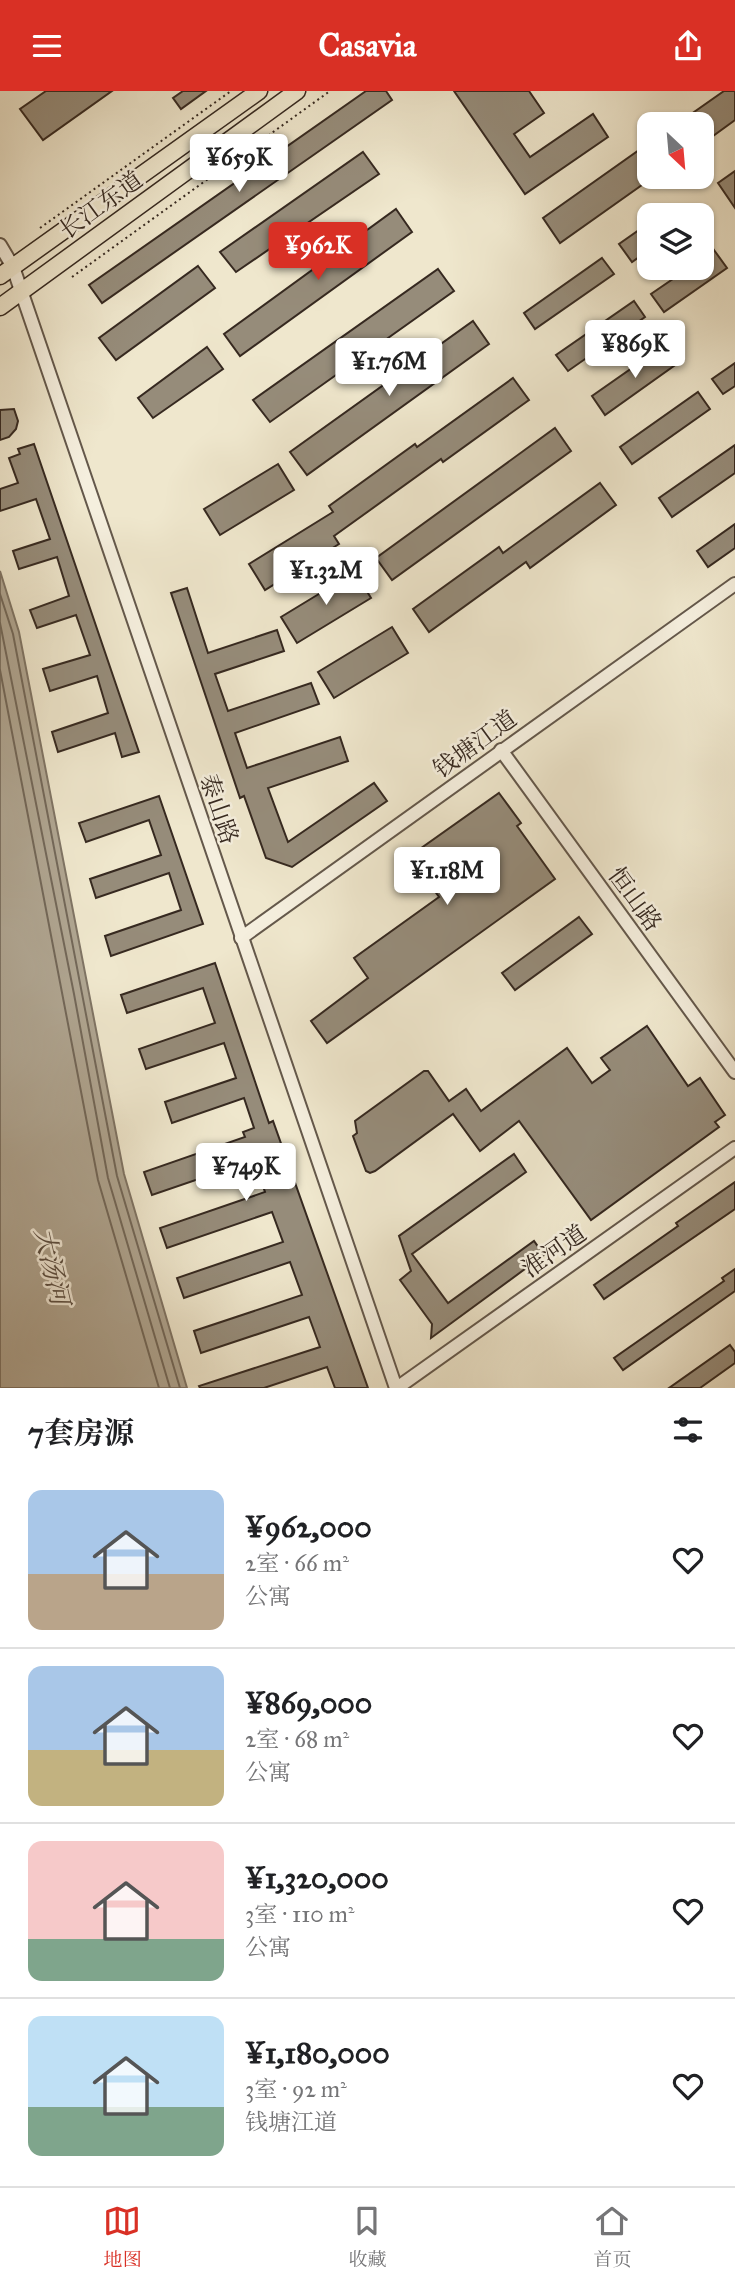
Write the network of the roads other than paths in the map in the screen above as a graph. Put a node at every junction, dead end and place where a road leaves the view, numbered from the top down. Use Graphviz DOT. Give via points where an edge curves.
graph roads {
  1 [pos="259,91"];
  2 [pos="297,91"];
  3 [pos="0,244"];
  4 [pos="4,274"];
  5 [pos="21,293"];
  6 [pos="0,307"];
  7 [pos="735,584"];
  8 [pos="501,750"];
  9 [pos="241,938"];
  10 [pos="735,1072"];
  11 [pos="735,1148"];
  12 [pos="397,1388"];
  1 -- 4 [label="main road, 长江东道"];
  2 -- 5 [label="main road, 长江东道"];
  3 -- 4 [label="street, 泰山路"];
  4 -- 5 [label="street, 泰山路"];
  5 -- 6 [label="main road, 长江东道"];
  5 -- 9 [label="street, 泰山路"];
  7 -- 8 [label="street, 钱塘江道"];
  8 -- 9 [label="street, 钱塘江道"];
  8 -- 10 [label="street, 恒山路"];
  9 -- 12 [label="street, 泰山路"];
  11 -- 12 [label="street, 淮河道"];
}
